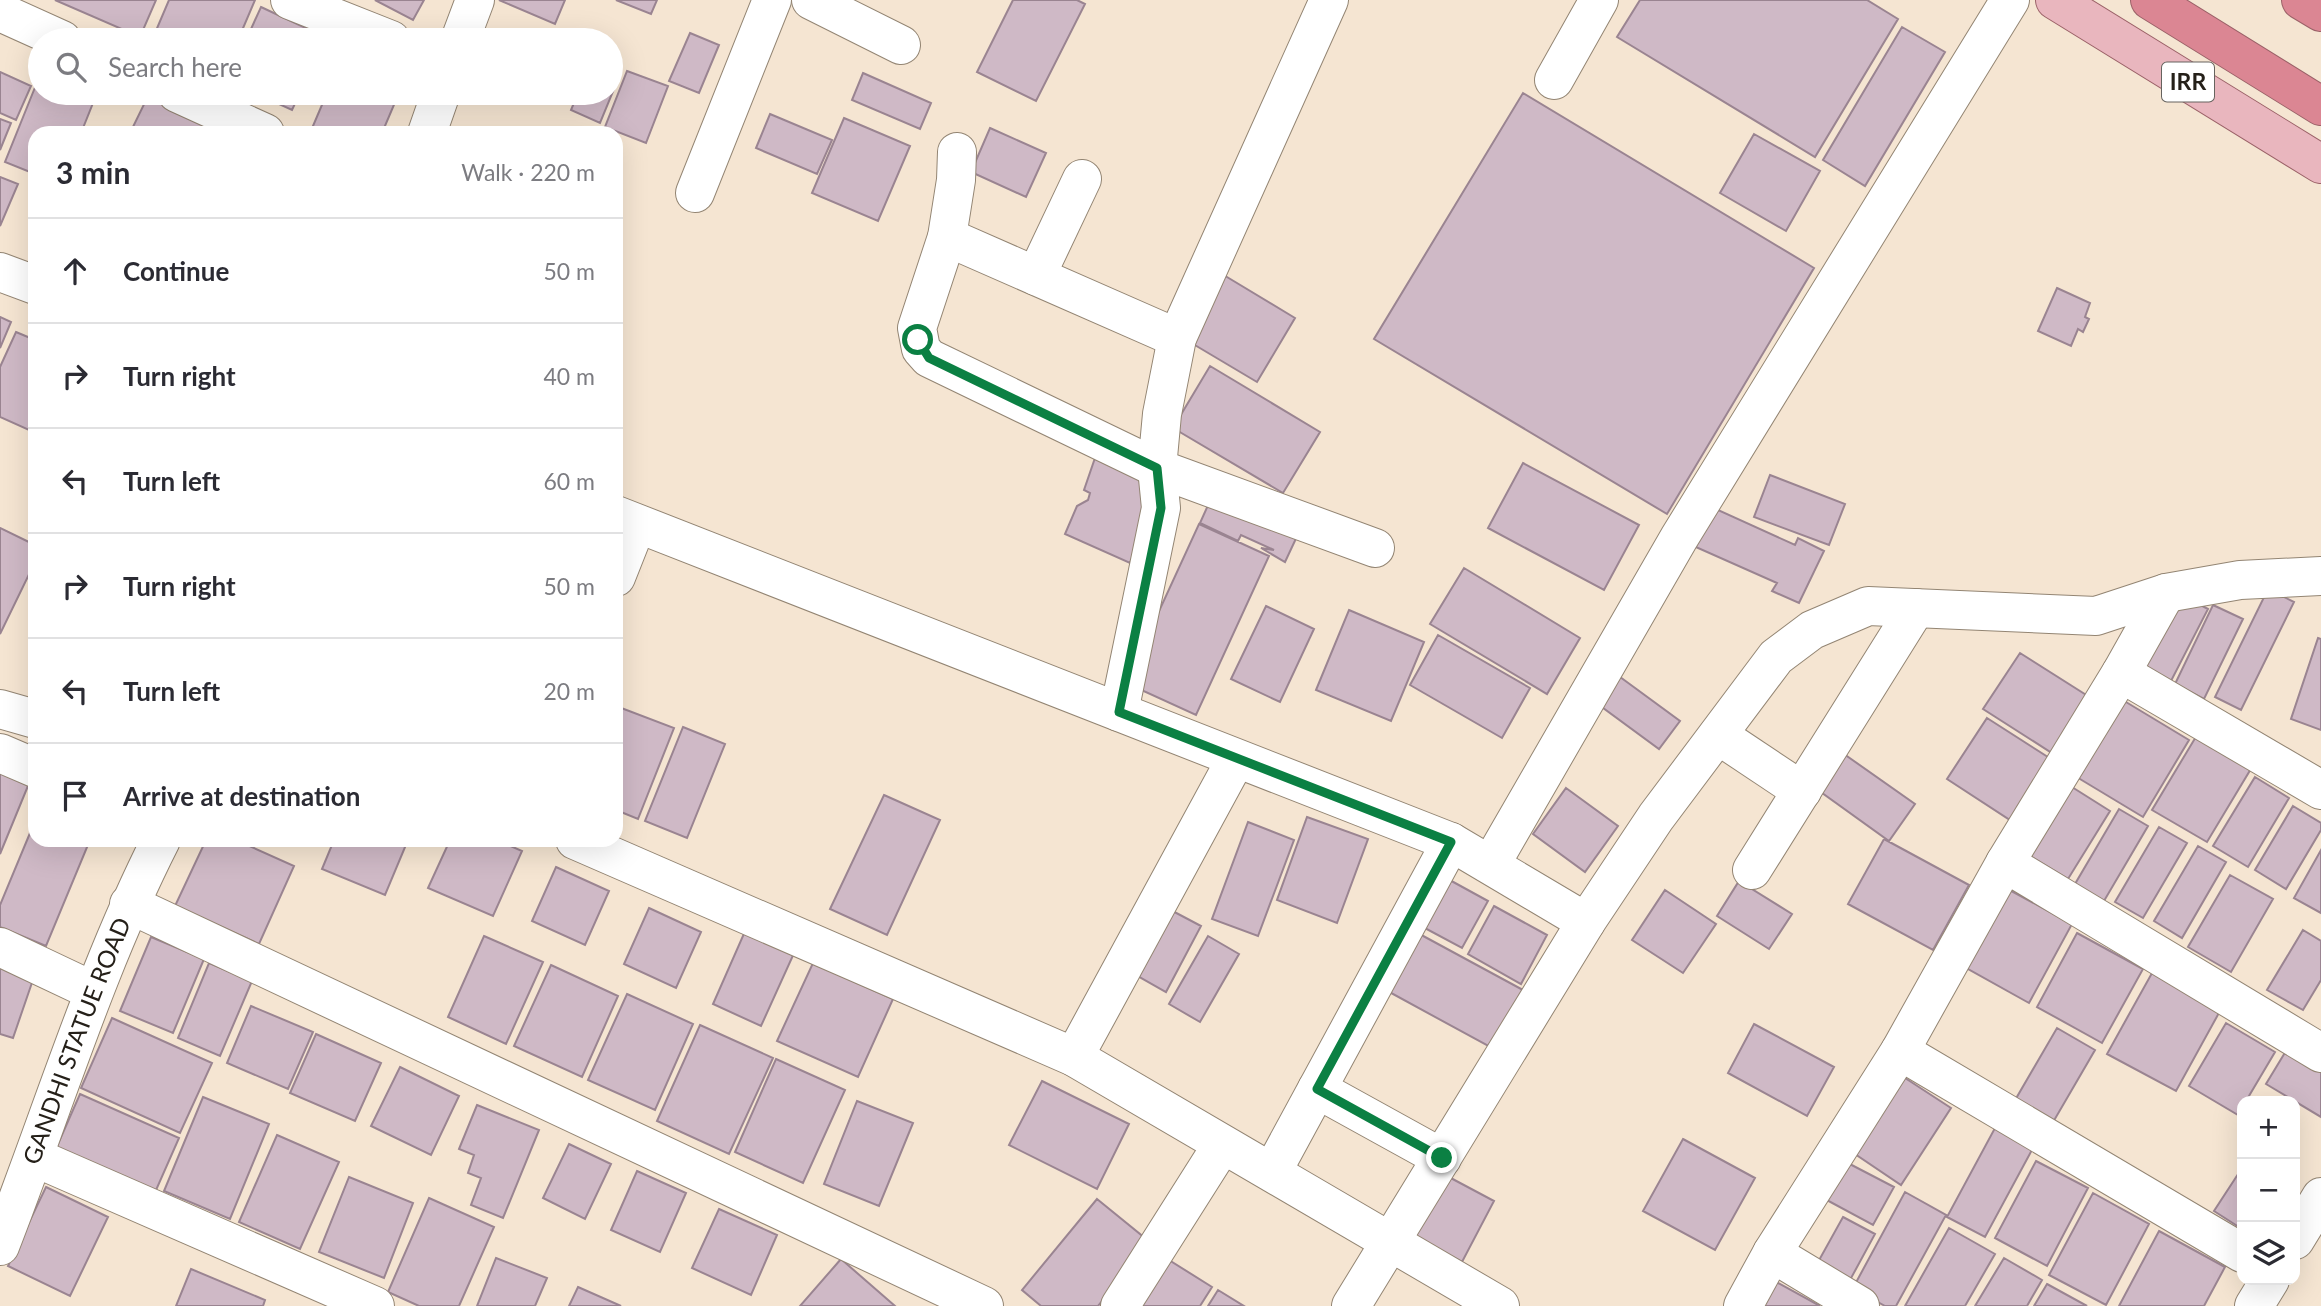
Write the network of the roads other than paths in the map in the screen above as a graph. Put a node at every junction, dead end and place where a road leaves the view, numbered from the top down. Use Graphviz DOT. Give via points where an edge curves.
graph roads {
  1 [pos="290,0"];
  2 [pos="475,0"];
  3 [pos="772,0"];
  4 [pos="811,0"];
  5 [pos="1329,0"];
  6 [pos="1600,0"];
  7 [pos="2010,0"];
  8 [pos="2054,0"];
  9 [pos="2150,0"];
  10 [pos="2301,0"];
  11 [pos="0,12"];
  12 [pos="2321,12"];
  13 [pos="35,28"];
  14 [pos="361,28"];
  15 [pos="464,28"];
  16 [pos="901,45"];
  17 [pos="1554,80"];
  18 [pos="203,105"];
  19 [pos="437,105"];
  20 [pos="2321,106"];
  21 [pos="250,126"];
  22 [pos="429,126"];
  23 [pos="957,152"];
  24 [pos="2321,164"];
  25 [pos="1082,179"];
  26 [pos="695,193"];
  27 [pos="947,237"];
  28 [pos="0,272"];
  29 [pos="1036,276"];
  30 [pos="28,282"];
  31 [pos="1177,338"];
  32 [pos="1157,468"];
  33 [pos="627,519"];
  34 [pos="623,540"];
  35 [pos="1375,548"];
  36 [pos="2321,576"];
  37 [pos="2166,593"];
  38 [pos="1916,608"];
  39 [pos="2121,673"];
  40 [pos="0,709"];
  41 [pos="1119,712"];
  42 [pos="28,717"];
  43 [pos="1718,735"];
  44 [pos="0,753"];
  45 [pos="1237,759"];
  46 [pos="28,765"];
  47 [pos="2321,790"];
  48 [pos="1802,791"];
  49 [pos="1451,842"];
  50 [pos="158,847"];
  51 [pos="591,847"];
  52 [pos="2005,863"];
  53 [pos="1491,864"];
  54 [pos="1752,870"];
  55 [pos="129,904"];
  56 [pos="1586,922"];
  57 [pos="0,947"];
  58 [pos="93,991"];
  59 [pos="1900,1051"];
  60 [pos="2321,1053"];
  61 [pos="1074,1057"];
  62 [pos="1317,1089"];
  63 [pos="1222,1146"];
  64 [pos="34,1157"];
  65 [pos="1442,1158"];
  66 [pos="1272,1172"];
  67 [pos="2321,1197"];
  68 [pos="2300,1232"];
  69 [pos="1390,1240"];
  70 [pos="0,1246"];
  71 [pos="2237,1250"];
  72 [pos="1772,1253"];
  73 [pos="2267,1285"];
  74 [pos="375,1306"];
  75 [pos="984,1306"];
  76 [pos="1120,1306"];
  77 [pos="1351,1306"];
  78 [pos="1500,1306"];
  79 [pos="1743,1306"];
  80 [pos="1860,1306"];
  81 [pos="2254,1306"];
  1 -- 14 [label="street"];
  2 -- 15 [label="street"];
  3 -- 26 [label="street"];
  4 -- 16 [label="street"];
  5 -- 31 [label="street"];
  6 -- 17 [label="street"];
  7 -- 53 [label="street" via="1679,538"];
  8 -- 24 [label="main road, IRR"];
  9 -- 20 [label="highway"];
  10 -- 12 [label="highway"];
  11 -- 13 [label="street"];
  18 -- 21 [label="street"];
  19 -- 22 [label="street"];
  23 -- 27 [label="street"];
  25 -- 29 [label="street"];
  27 -- 29 [label="street"];
  27 -- 32 [label="street" via="917,328 921,349 929,358"];
  28 -- 30 [label="street"];
  29 -- 31 [label="street"];
  31 -- 32 [label="street"];
  32 -- 35 [label="street"];
  32 -- 41 [label="street" via="1161,508"];
  33 -- 34 [label="street"];
  33 -- 41 [label="street"];
  36 -- 37 [label="street" via="2240,580"];
  37 -- 38 [label="street" via="2096,616"];
  37 -- 39 [label="street"];
  38 -- 43 [label="street" via="1868,606 1812,630 1776,657"];
  38 -- 48 [label="street"];
  39 -- 47 [label="street"];
  39 -- 52 [label="street"];
  40 -- 42 [label="street"];
  41 -- 45 [label="street"];
  43 -- 48 [label="street"];
  43 -- 56 [label="street"];
  44 -- 46 [label="street"];
  45 -- 49 [label="street"];
  45 -- 61 [label="street"];
  48 -- 54 [label="street"];
  49 -- 53 [label="street"];
  49 -- 62 [label="street"];
  50 -- 55 [label="street, GANDHI STATUE ROAD"];
  51 -- 61 [label="street"];
  52 -- 59 [label="street"];
  52 -- 60 [label="street"];
  53 -- 56 [label="street"];
  55 -- 58 [label="street, GANDHI STATUE ROAD"];
  55 -- 75 [label="street"];
  56 -- 65 [label="street"];
  57 -- 58 [label="street"];
  58 -- 64 [label="street, GANDHI STATUE ROAD"];
  59 -- 71 [label="street"];
  59 -- 72 [label="street"];
  61 -- 63 [label="street"];
  62 -- 65 [label="street"];
  62 -- 66 [label="street"];
  63 -- 66 [label="street"];
  63 -- 76 [label="street"];
  64 -- 70 [label="street, GANDHI STATUE ROAD"];
  64 -- 74 [label="street"];
  65 -- 69 [label="street"];
  66 -- 69 [label="street"];
  67 -- 68 [label="street"];
  69 -- 77 [label="street"];
  69 -- 78 [label="street"];
  72 -- 79 [label="street"];
  72 -- 80 [label="street"];
  73 -- 81 [label="street"];
}
